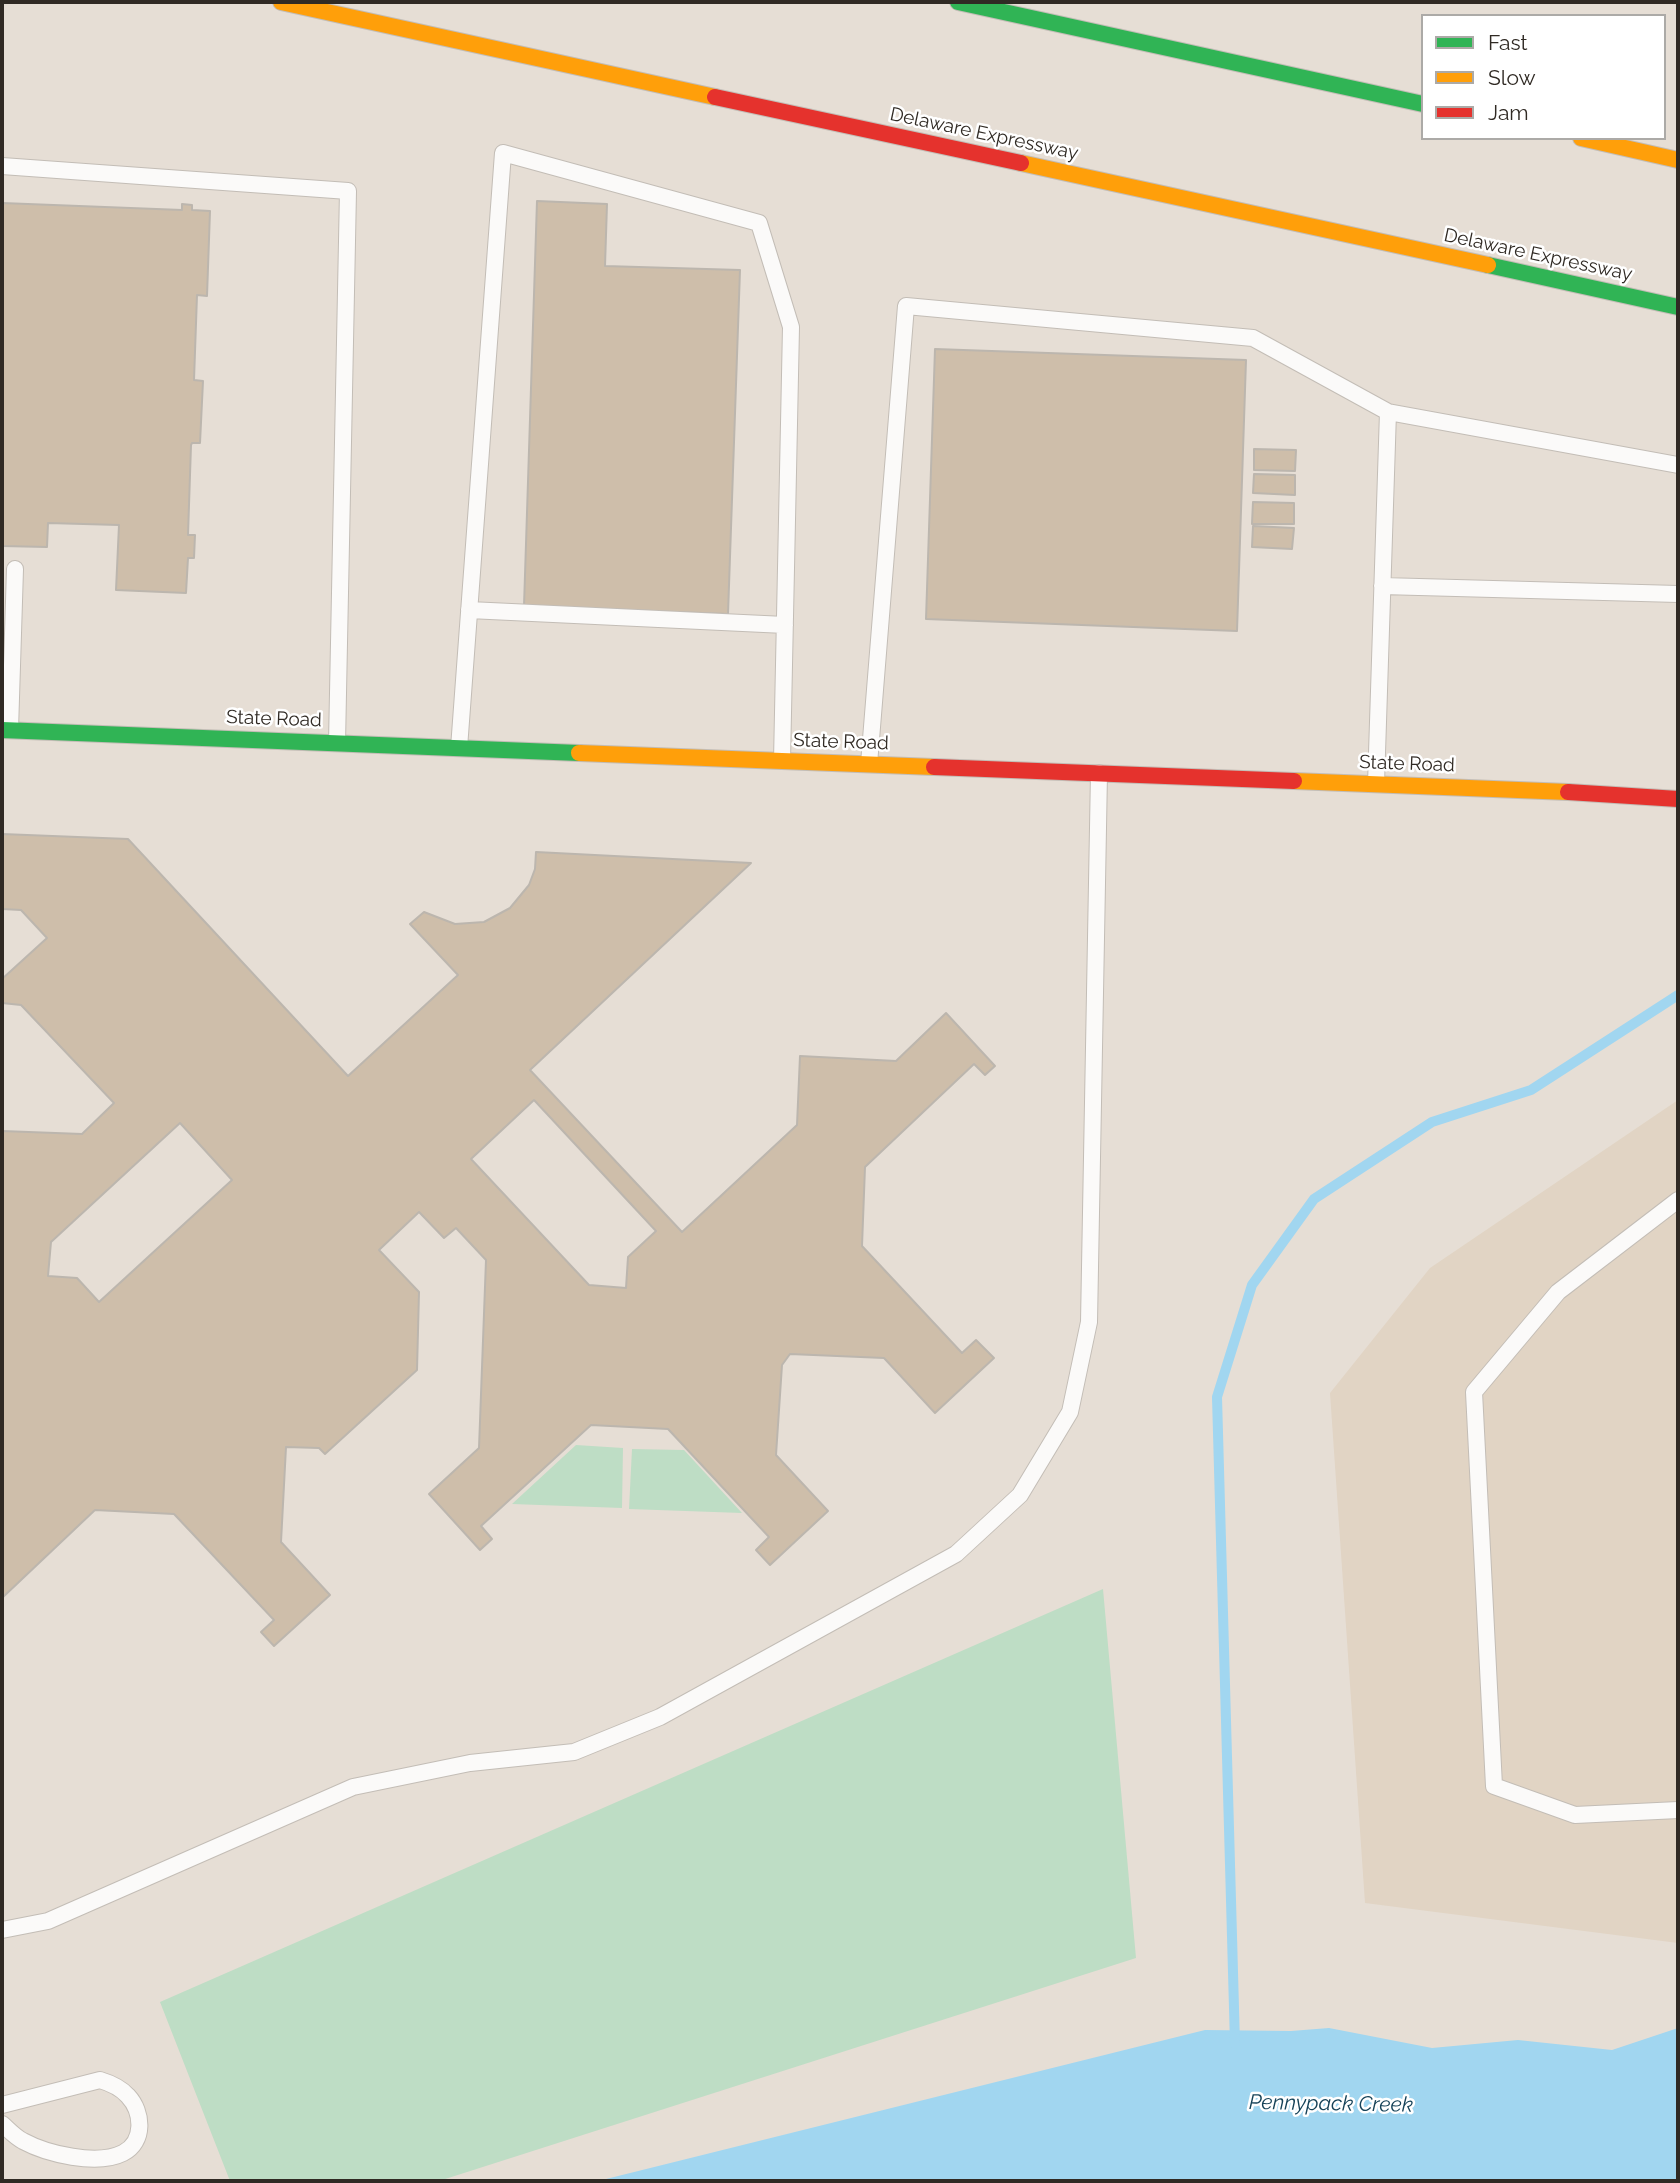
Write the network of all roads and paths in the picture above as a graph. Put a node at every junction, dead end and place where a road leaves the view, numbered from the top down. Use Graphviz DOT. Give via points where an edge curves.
graph roads {
  1 [pos="281,2"];
  2 [pos="958,2"];
  3 [pos="1421,104"];
  4 [pos="1590,140"];
  5 [pos="1678,160"];
  6 [pos="2,166"];
  7 [pos="1678,307"];
  8 [pos="1388,412"];
  9 [pos="1678,465"];
  10 [pos="15,569"];
  11 [pos="1382,586"];
  12 [pos="1678,594"];
  13 [pos="469,610"];
  14 [pos="785,625"];
  15 [pos="6,730"];
  16 [pos="337,743"];
  17 [pos="459,748"];
  18 [pos="782,761"];
  19 [pos="869,764"];
  20 [pos="1099,773"];
  21 [pos="1376,784"];
  22 [pos="1678,799"];
  23 [pos="1678,1200"];
  24 [pos="1678,1810"];
  25 [pos="2,1930"];
  26 [pos="2,2105"];
  27 [pos="2,2124"];
  1 -- 7 [label="main road, Delaware Expressway"];
  2 -- 3 [label="main road"];
  4 -- 5 [label="main road"];
  6 -- 16 [label="lane" via="348,191"];
  8 -- 9 [label="lane"];
  8 -- 11 [label="lane"];
  8 -- 19 [label="lane" via="1253,338 906,306"];
  10 -- 15 [label="lane"];
  11 -- 12 [label="lane"];
  11 -- 21 [label="lane"];
  13 -- 14 [label="lane"];
  13 -- 14 [label="lane" via="503,153 759,223 791,327"];
  13 -- 17 [label="lane"];
  14 -- 18 [label="lane"];
  15 -- 16 [label="main road, State Road"];
  16 -- 17 [label="main road, State Road"];
  17 -- 18 [label="main road, State Road"];
  18 -- 19 [label="main road, State Road"];
  19 -- 20 [label="main road, State Road"];
  20 -- 21 [label="main road, State Road"];
  20 -- 25 [label="lane" via="1088,1322 1070,1412 1020,1495 956,1554 660,1717 573,1752 470,1763 353,1787 48,1921"];
  21 -- 22 [label="main road, State Road"];
  23 -- 24 [label="lane" via="1558,1292 1474,1392 1494,1786 1575,1815"];
  26 -- 27 [label="lane" via="100,2080 129,2096 139,2115 139,2130 135,2143 123,2153 98,2159 51,2153 21,2140"];
}
